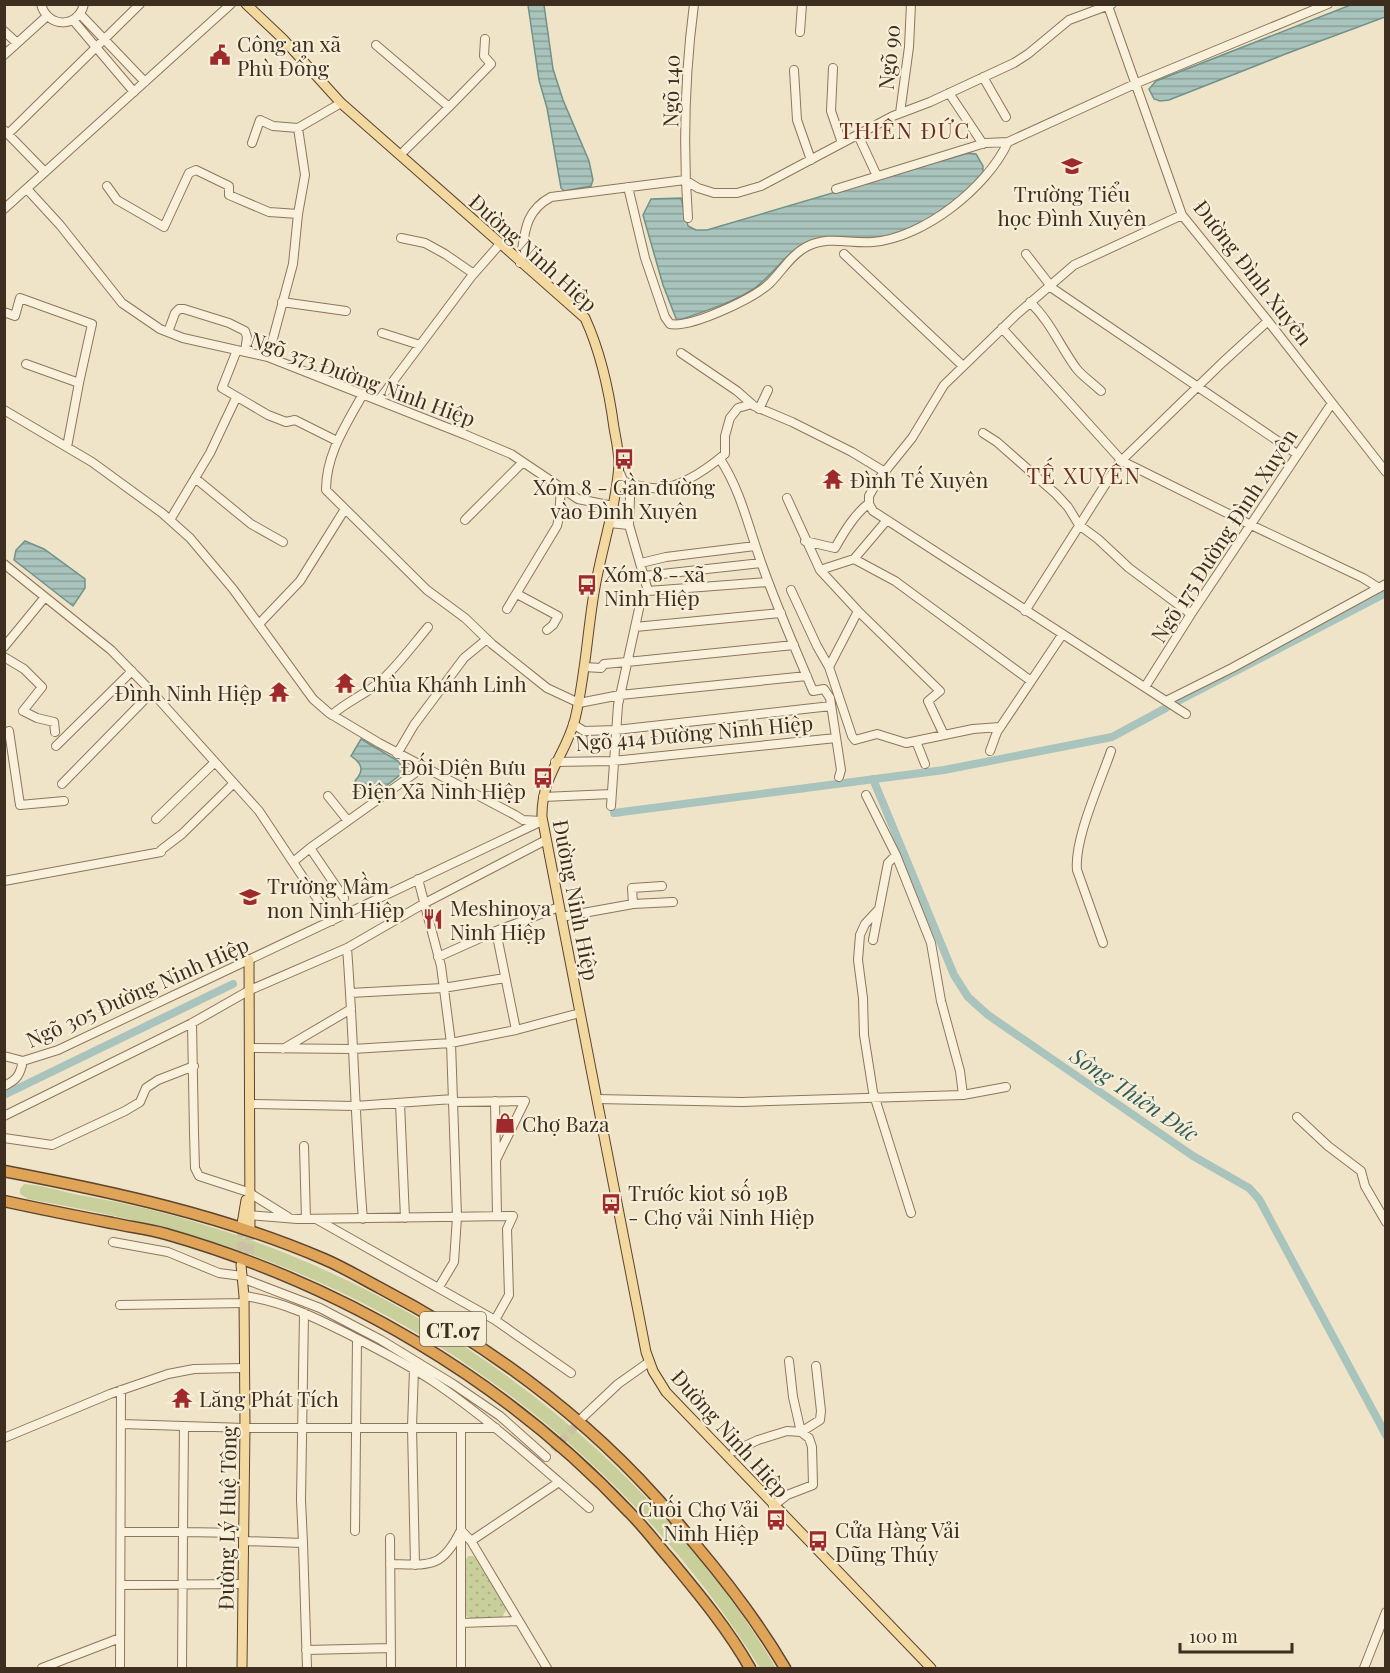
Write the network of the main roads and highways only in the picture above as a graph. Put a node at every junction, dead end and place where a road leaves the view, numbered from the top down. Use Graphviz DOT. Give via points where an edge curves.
graph roads {
  1 [pos="246,4"];
  2 [pos="249,960"];
  3 [pos="4,1171"];
  4 [pos="4,1201"];
  5 [pos="246,1220"];
  6 [pos="245,1266"];
  7 [pos="242,1668"];
  8 [pos="750,1668"];
  9 [pos="785,1668"];
  10 [pos="931,1668"];
  1 -- 10 [label="main road, Đường Ninh Hiệp" via="341,103 585,318 597,345 619,462 594,591 579,703 543,797 542,821 649,1362 666,1392"];
  2 -- 5 [label="main road"];
  3 -- 9 [label="highway, CT.07" via="172,1206 245,1230 325,1260 456,1330 562,1409 655,1495 711,1562 765,1634"];
  4 -- 8 [label="highway, CT.07" via="164,1233 214,1249 311,1286 435,1353 494,1393 582,1465 631,1514 685,1578"];
  6 -- 7 [label="main road, Đường Lý Huệ Tông"];
}
